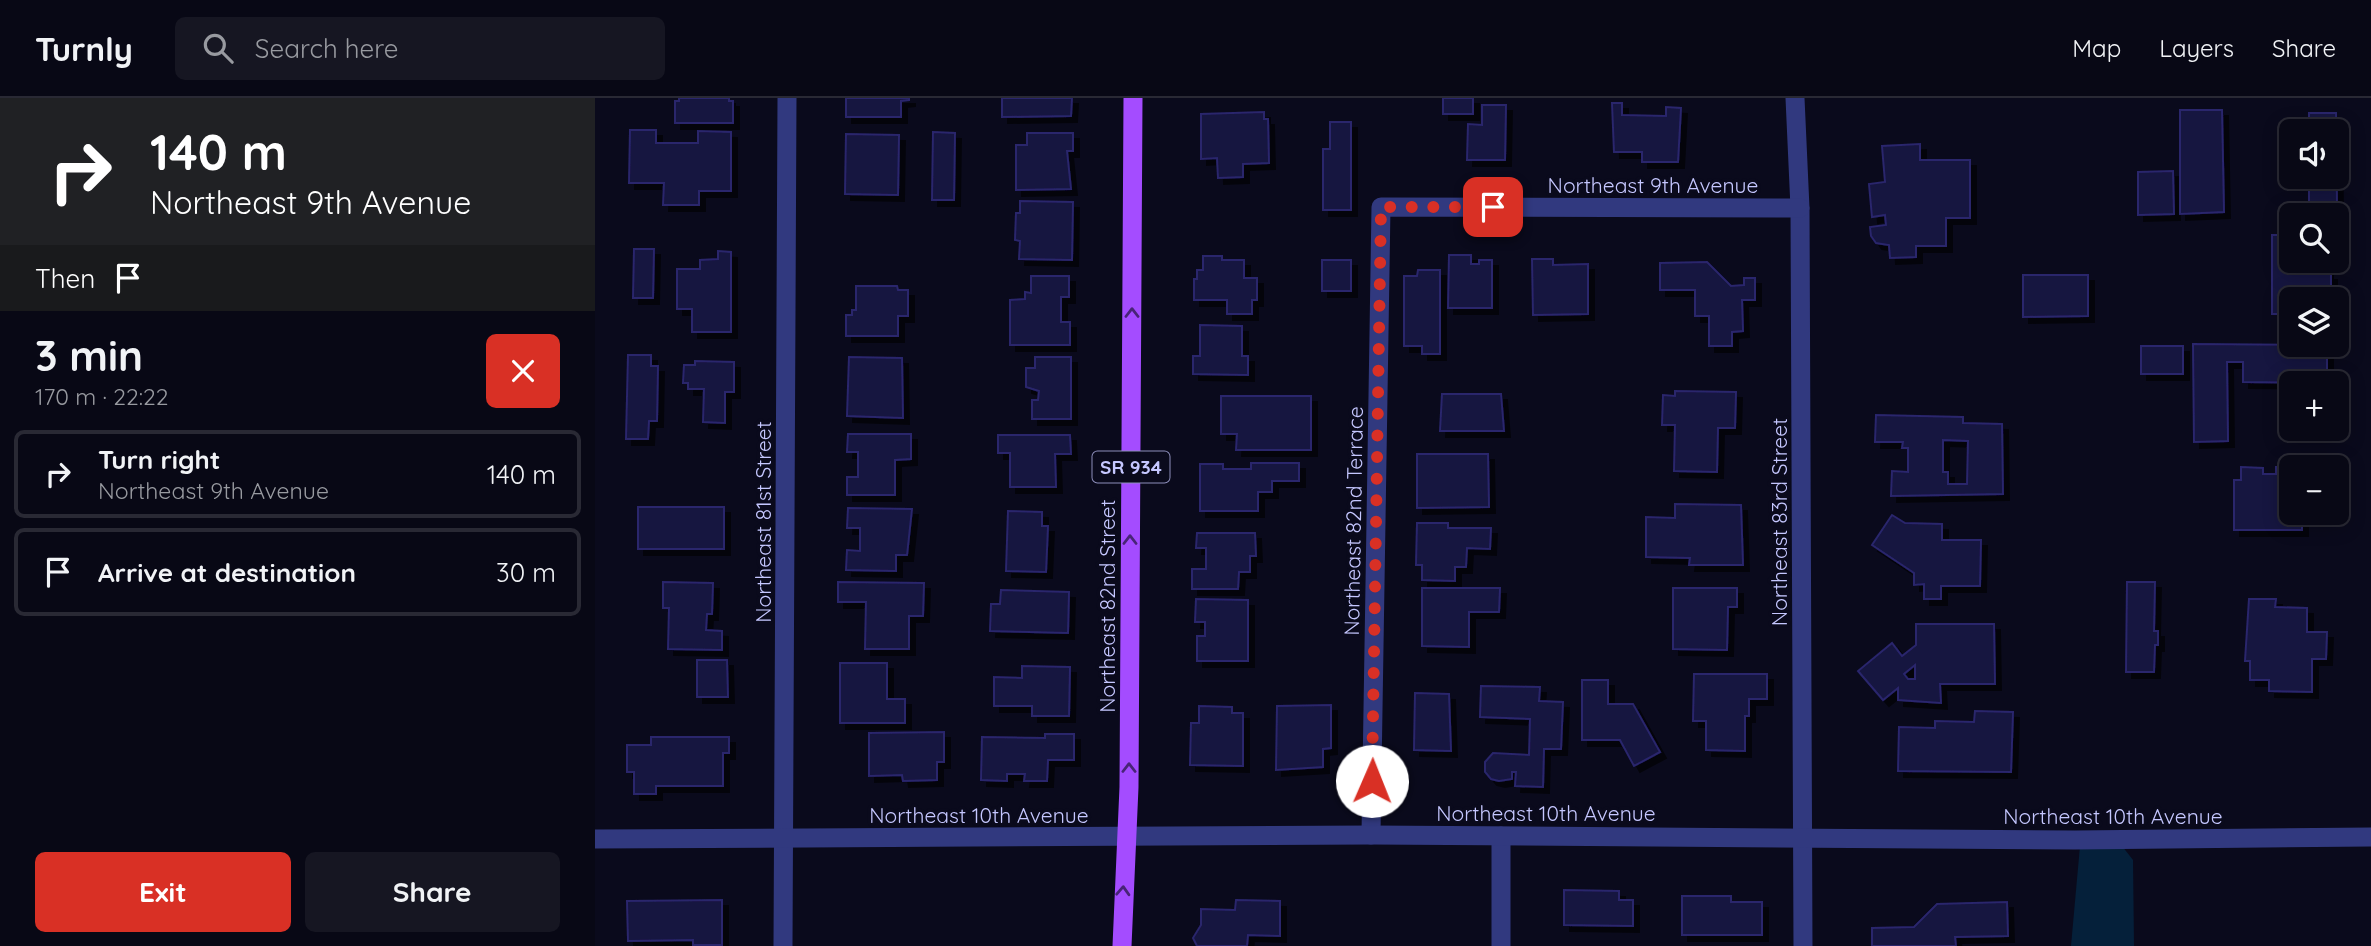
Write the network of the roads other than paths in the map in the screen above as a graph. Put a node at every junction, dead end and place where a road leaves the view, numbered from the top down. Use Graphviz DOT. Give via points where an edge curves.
graph roads {
  1 [pos="787,98"];
  2 [pos="1133,98"];
  3 [pos="1795,98"];
  4 [pos="1381,207"];
  5 [pos="1800,208"];
  6 [pos="1371,835"];
  7 [pos="1126,836"];
  8 [pos="1501,836"];
  9 [pos="2371,836"];
  10 [pos="1803,837"];
  11 [pos="595,839"];
  12 [pos="784,839"];
  13 [pos="783,946"];
  14 [pos="1122,946"];
  15 [pos="1501,946"];
  16 [pos="1803,946"];
  1 -- 12 [label="street, Northeast 81st Street"];
  7 -- 2 [label="main road, Northeast 82nd Street / SR 934, one-way"];
  3 -- 5 [label="street, Northeast 83rd Street"];
  4 -- 5 [label="street, Northeast 9th Avenue"];
  4 -- 6 [label="street, Northeast 82nd Terrace"];
  5 -- 10 [label="street, Northeast 83rd Street"];
  6 -- 7 [label="street, Northeast 10th Avenue"];
  6 -- 8 [label="street, Northeast 10th Avenue"];
  7 -- 12 [label="street, Northeast 10th Avenue"];
  14 -- 7 [label="main road, Northeast 82nd Street / SR 934, one-way"];
  8 -- 10 [label="street, Northeast 10th Avenue"];
  8 -- 15 [label="street"];
  9 -- 10 [label="street, Northeast 10th Avenue"];
  10 -- 16 [label="street, Northeast 83rd Street"];
  11 -- 12 [label="street, Northeast 10th Avenue"];
  12 -- 13 [label="street, Northeast 81st Street"];
}
